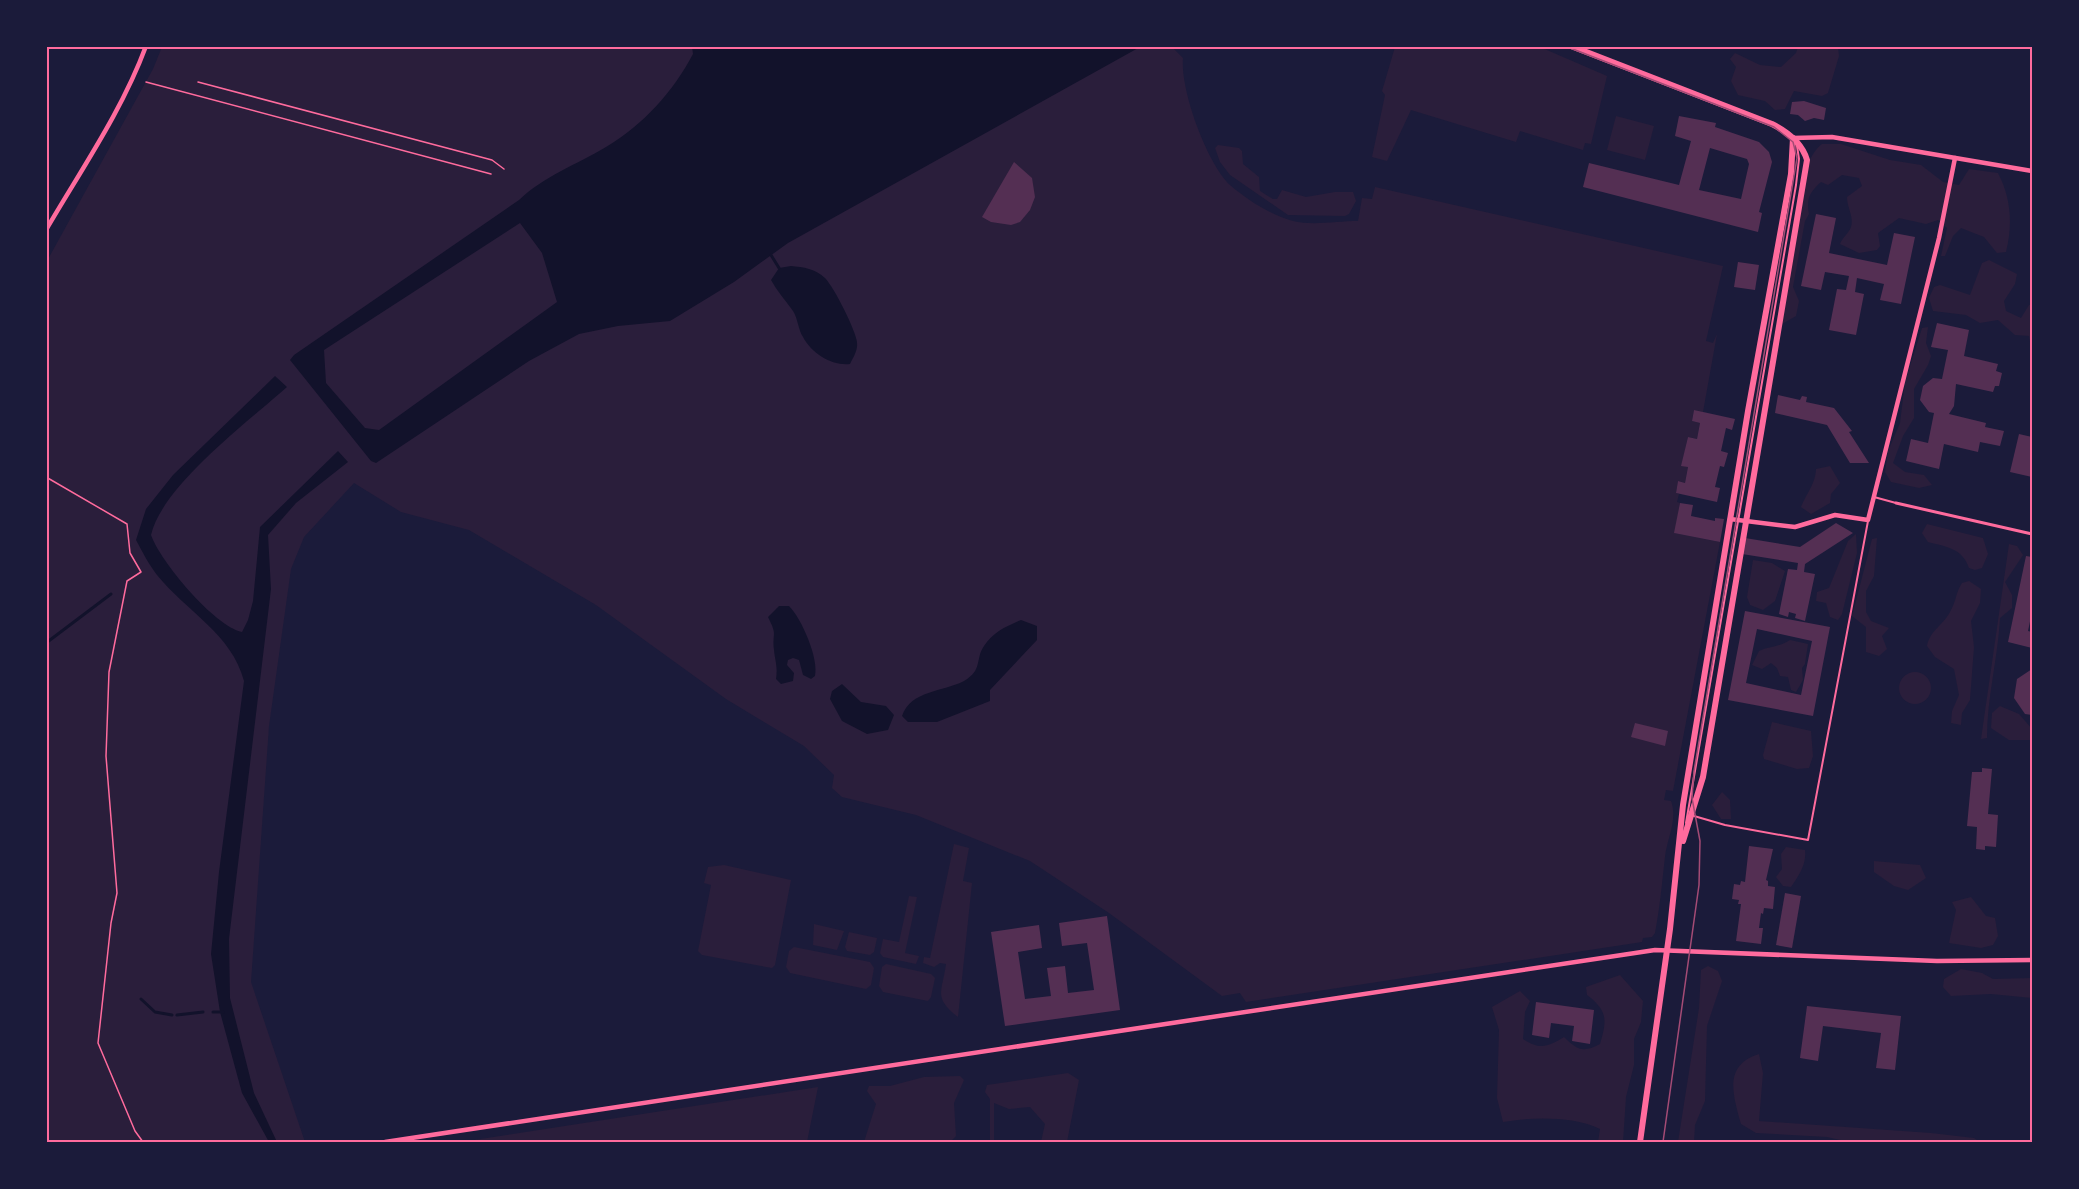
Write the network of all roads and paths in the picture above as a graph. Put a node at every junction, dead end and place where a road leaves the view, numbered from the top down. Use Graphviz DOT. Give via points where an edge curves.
graph roads {
  1 [pos="146,46"];
  2 [pos="1571,46"];
  3 [pos="146,82"];
  4 [pos="198,82"];
  5 [pos="1793,138"];
  6 [pos="1955,159"];
  7 [pos="504,169"];
  8 [pos="2032,171"];
  9 [pos="491,174"];
  10 [pos="46,230"];
  11 [pos="46,477"];
  12 [pos="1874,497"];
  13 [pos="1896,503"];
  14 [pos="1738,520"];
  15 [pos="1868,520"];
  16 [pos="2032,534"];
  17 [pos="1684,798"];
  18 [pos="1690,812"];
  19 [pos="1679,853"];
  20 [pos="1667,950"];
  21 [pos="2032,960"];
  22 [pos="143,1143"];
  23 [pos="386,1143"];
  24 [pos="1640,1143"];
  1 -- 10 [label="street" via="109,122"];
  2 -- 5 [label="main road" via="1772,124"];
  3 -- 9 [label="path"];
  4 -- 7 [label="path" via="492,160"];
  5 -- 6 [label="street" via="1832,137"];
  5 -- 14 [label="main road" via="1791,174"];
  5 -- 14 [label="main road" via="1807,160"];
  6 -- 8 [label="street"];
  6 -- 12 [label="street"];
  11 -- 22 [label="path" via="127,524 130,553 141,572 127,581 109,672 106,756 117,892 98,1043"];
  12 -- 13 [label="lane"];
  12 -- 15 [label="street"];
  13 -- 16 [label="street"];
  14 -- 15 [label="street" via="1795,527 1835,515"];
  14 -- 17 [label="main road"];
  14 -- 18 [label="main road" via="1703,777"];
  15 -- 18 [label="lane" via="1808,840 1725,825"];
  17 -- 18 [label="lane"];
  17 -- 19 [label="main road"];
  18 -- 19 [label="main road"];
  19 -- 20 [label="main road"];
  20 -- 21 [label="street" via="1937,961"];
  20 -- 23 [label="street"];
  20 -- 24 [label="main road"];
}
